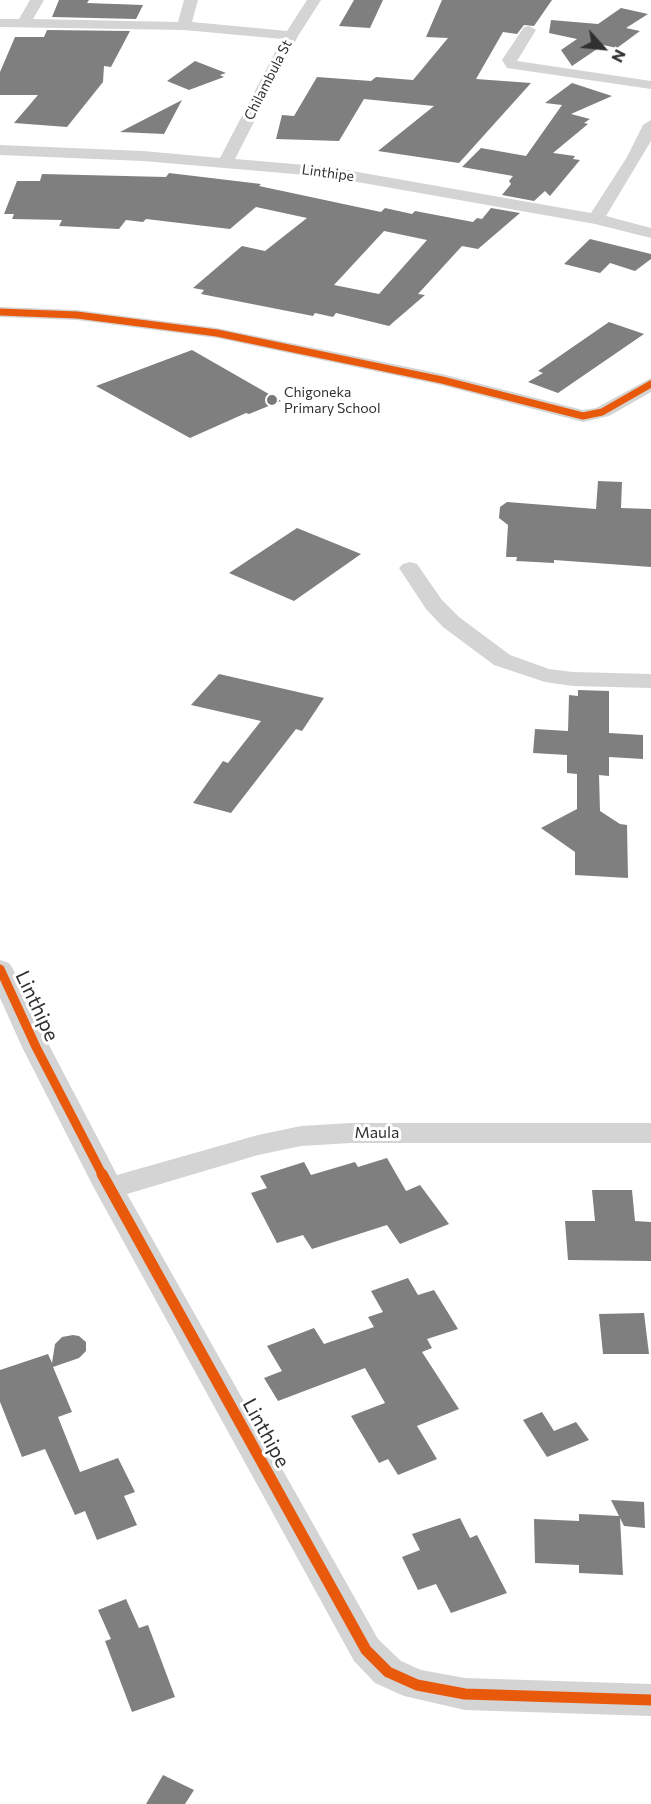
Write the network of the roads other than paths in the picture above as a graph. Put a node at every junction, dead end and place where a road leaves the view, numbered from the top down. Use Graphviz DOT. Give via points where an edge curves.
graph roads {
  1 [pos="37,0"];
  2 [pos="191,0"];
  3 [pos="314,0"];
  4 [pos="0,23"];
  5 [pos="24,23"];
  6 [pos="184,26"];
  7 [pos="529,30"];
  8 [pos="291,36"];
  9 [pos="651,85"];
  10 [pos="651,125"];
  11 [pos="0,150"];
  12 [pos="226,161"];
  13 [pos="596,219"];
  14 [pos="651,233"];
  15 [pos="0,312"];
  16 [pos="651,384"];
  17 [pos="410,568"];
  18 [pos="651,681"];
  19 [pos="0,969"];
  20 [pos="651,1133"];
  21 [pos="109,1188"];
  22 [pos="651,1700"];
  1 -- 5 [label="street"];
  2 -- 6 [label="street"];
  3 -- 8 [label="street, Chilambula St"];
  4 -- 5 [label="street"];
  5 -- 6 [label="street"];
  6 -- 8 [label="street"];
  7 -- 9 [label="street" via="509,60 512,65"];
  8 -- 12 [label="street, Chilambula St"];
  10 -- 13 [label="street"];
  11 -- 12 [label="street, Linthipe"];
  12 -- 13 [label="street, Linthipe" via="329,172"];
  13 -- 14 [label="street, Linthipe"];
  15 -- 16 [label="street" via="77,315 217,333 442,380 583,416 602,412"];
  17 -- 18 [label="street" via="451,622 502,660 545,675 573,679"];
  19 -- 21 [label="street, Linthipe"];
  20 -- 21 [label="street, Maula" via="351,1132 302,1136"];
  21 -- 22 [label="street, Linthipe" via="366,1650 388,1672 417,1685 465,1694"];
}
